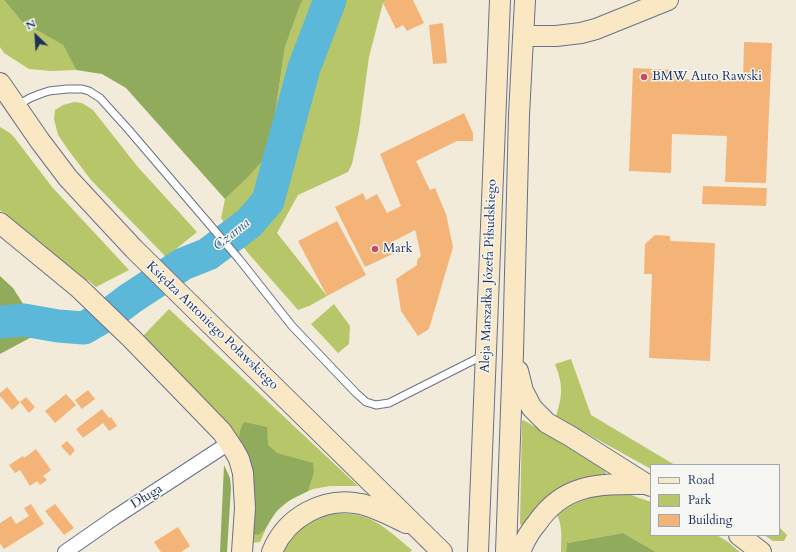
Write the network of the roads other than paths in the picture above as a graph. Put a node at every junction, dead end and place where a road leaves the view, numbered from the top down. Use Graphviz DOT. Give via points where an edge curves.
graph roads {
  1 [pos="500,0"];
  2 [pos="525,0"];
  3 [pos="668,0"];
  4 [pos="523,36"];
  5 [pos="0,84"];
  6 [pos="8,108"];
  7 [pos="0,223"];
  8 [pos="513,353"];
  9 [pos="486,354"];
  10 [pos="230,443"];
  11 [pos="648,485"];
  12 [pos="417,528"];
  13 [pos="740,536"];
  14 [pos="65,552"];
  15 [pos="242,552"];
  16 [pos="272,552"];
  17 [pos="442,552"];
  18 [pos="478,552"];
  19 [pos="506,552"];
  20 [pos="520,552"];
  21 [pos="761,552"];
  1 -- 9 [label="main road, Aleja Marszałka Józefa Piłsudskiego"];
  2 -- 4 [label="main road, Aleja Marszałka Józefa Piłsudskiego"];
  3 -- 4 [label="main road" via="581,33"];
  4 -- 8 [label="main road, Aleja Marszałka Józefa Piłsudskiego"];
  5 -- 6 [label="main road, Księdza Antoniego Poławskiego"];
  6 -- 9 [label="lane" via="49,91 74,88 100,98 239,259 292,326 366,402 376,405 390,403"];
  6 -- 12 [label="main road, Księdza Antoniego Poławskiego" via="134,249"];
  7 -- 10 [label="main road" via="79,288 214,423"];
  8 -- 11 [label="main road" via="523,391 532,408 547,423"];
  8 -- 19 [label="main road, Aleja Marszałka Józefa Piłsudskiego"];
  9 -- 18 [label="main road, Aleja Marszałka Józefa Piłsudskiego"];
  10 -- 14 [label="street, Długa"];
  10 -- 15 [label="main road" via="243,473 245,508"];
  11 -- 20 [label="main road" via="597,485 568,494 547,510 531,530"];
  12 -- 16 [label="main road" via="366,506 353,503 329,504 317,507 295,520 281,535"];
  12 -- 17 [label="main road, Księdza Antoniego Poławskiego"];
  13 -- 21 [label="main road"];
}
